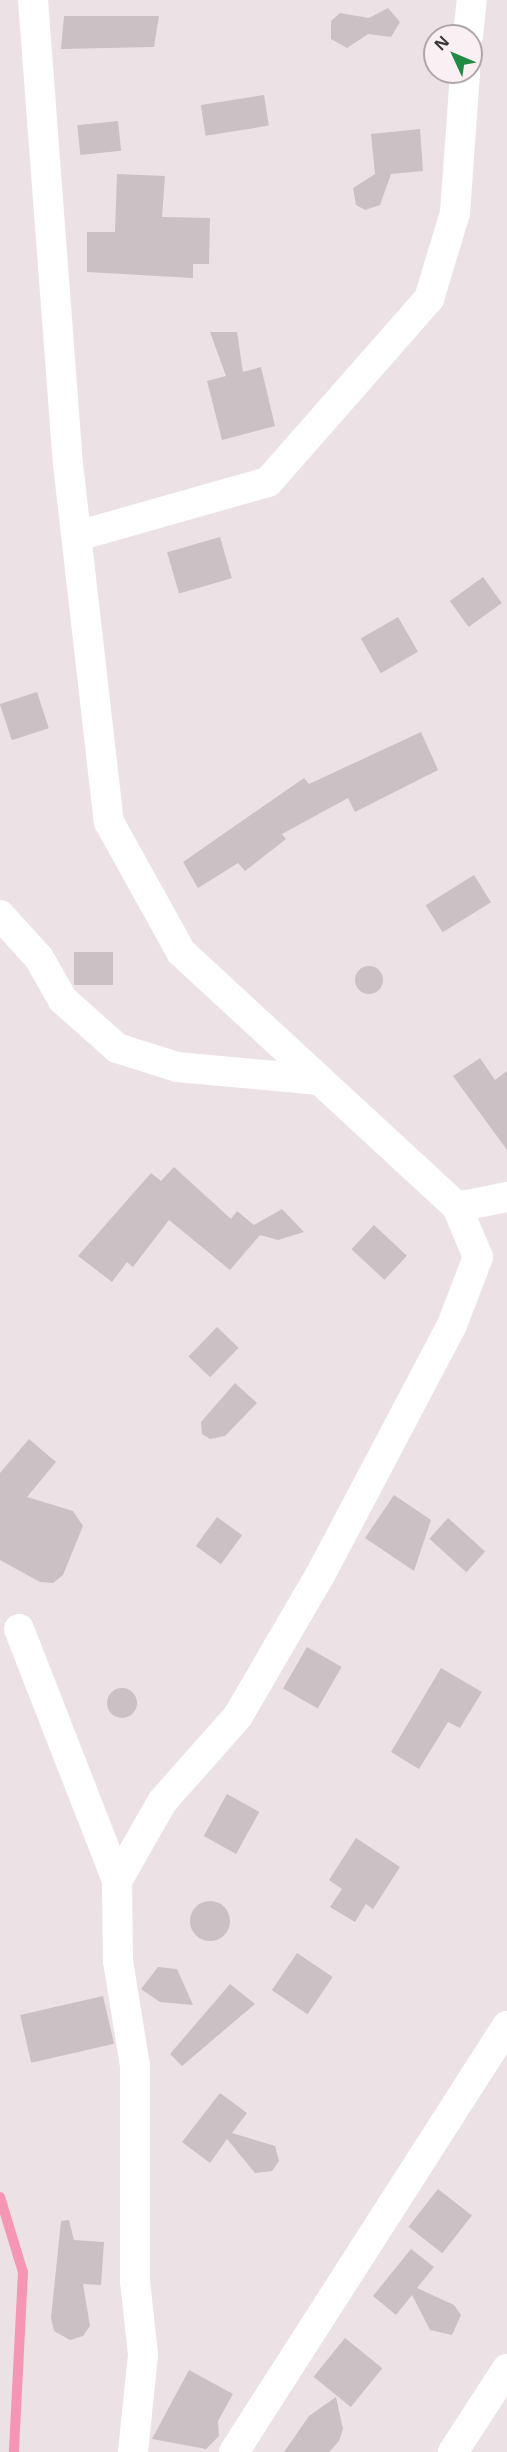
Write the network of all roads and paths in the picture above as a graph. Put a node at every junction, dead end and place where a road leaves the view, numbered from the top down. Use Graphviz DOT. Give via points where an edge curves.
graph roads {
  1 [pos="33,0"];
  2 [pos="472,0"];
  3 [pos="469,24"];
  4 [pos="464,84"];
  5 [pos="77,537"];
  6 [pos="0,915"];
  7 [pos="319,1080"];
  8 [pos="507,1197"];
  9 [pos="457,1207"];
  10 [pos="19,1629"];
  11 [pos="117,1881"];
  12 [pos="507,2026"];
  13 [pos="507,2369"];
  14 [pos="133,2452"];
  15 [pos="234,2452"];
  16 [pos="453,2452"];
  1 -- 5 [label="street" via="43,172"];
  2 -- 3 [label="street"];
  4 -- 5 [label="street" via="455,213 429,299 268,482"];
  5 -- 7 [label="street" via="109,822 181,952"];
  6 -- 7 [label="street" via="39,958 63,1000 117,1048 177,1067"];
  7 -- 9 [label="street"];
  8 -- 9 [label="street"];
  9 -- 11 [label="street" via="478,1257 452,1325 238,1716 162,1802"];
  10 -- 11 [label="street"];
  11 -- 14 [label="street" via="118,1961 135,2066 135,2281 143,2355"];
  12 -- 15 [label="street"];
  13 -- 16 [label="street"];
}
